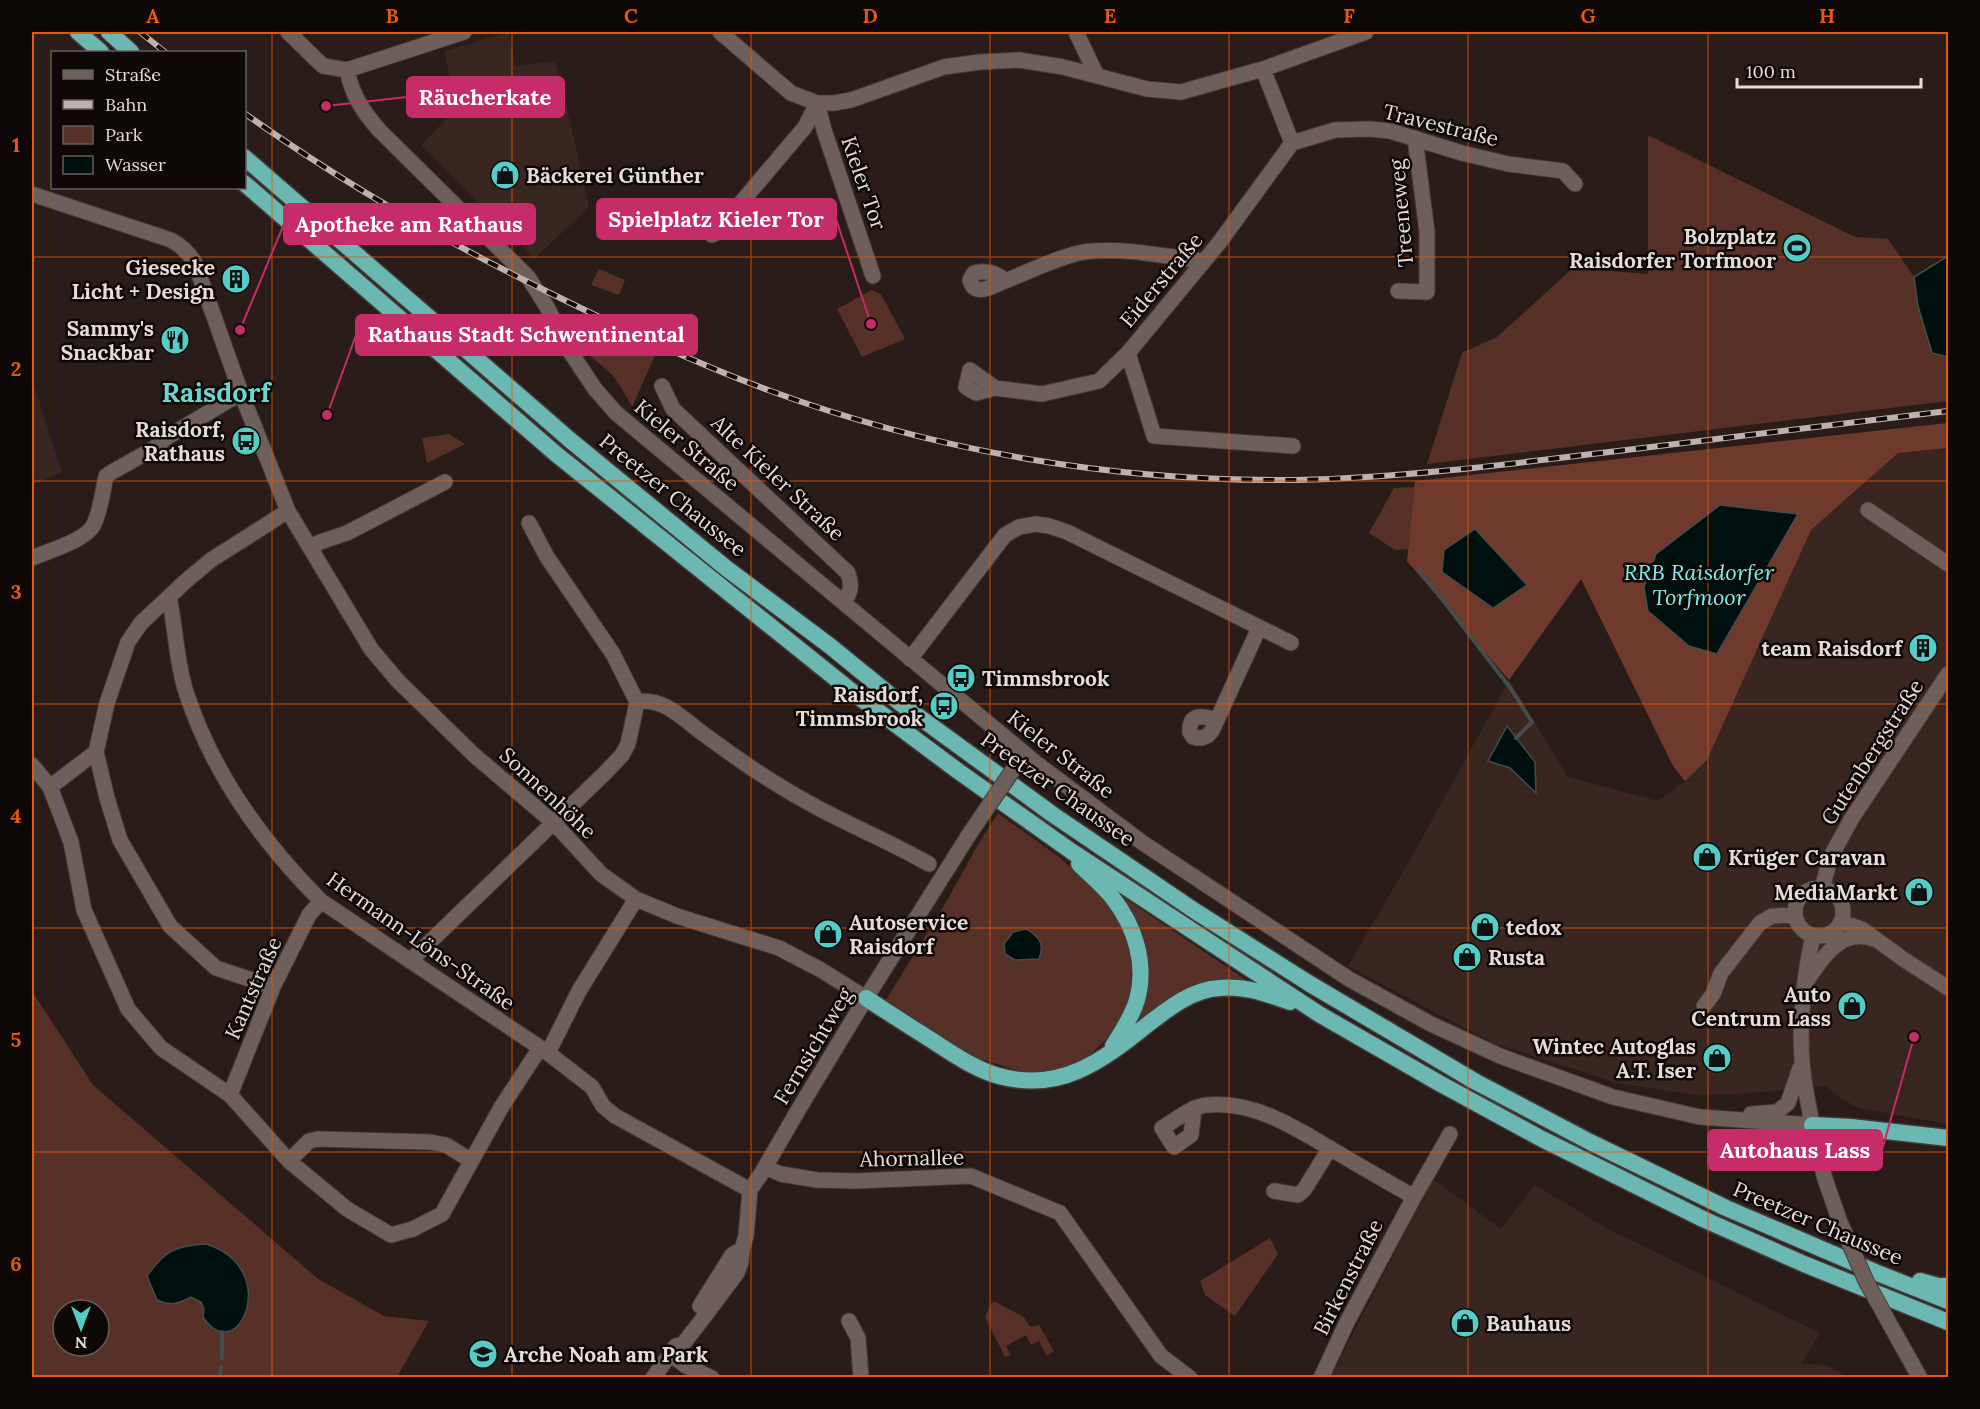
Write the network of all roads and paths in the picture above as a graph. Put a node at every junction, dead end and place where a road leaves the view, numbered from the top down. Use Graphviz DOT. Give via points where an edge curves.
graph roads {
  1 [pos="78,32"];
  2 [pos="109,32"];
  3 [pos="288,32"];
  4 [pos="464,32"];
  5 [pos="720,32"];
  6 [pos="1076,32"];
  7 [pos="1366,32"];
  8 [pos="100,51"];
  9 [pos="130,51"];
  10 [pos="1263,69"];
  11 [pos="348,70"];
  12 [pos="1096,76"];
  13 [pos="817,102"];
  14 [pos="1415,138"];
  15 [pos="1292,143"];
  16 [pos="246,159"];
  17 [pos="1575,184"];
  18 [pos="246,185"];
  19 [pos="32,194"];
  20 [pos="712,235"];
  21 [pos="1203,261"];
  22 [pos="873,276"];
  23 [pos="1005,281"];
  24 [pos="1398,291"];
  25 [pos="1128,353"];
  26 [pos="662,386"];
  27 [pos="994,388"];
  28 [pos="241,393"];
  29 [pos="1293,446"];
  30 [pos="445,482"];
  31 [pos="1868,510"];
  32 [pos="288,511"];
  33 [pos="529,523"];
  34 [pos="311,547"];
  35 [pos="32,558"];
  36 [pos="1948,564"];
  37 [pos="169,597"];
  38 [pos="844,603"];
  39 [pos="1259,628"];
  40 [pos="1291,644"];
  41 [pos="910,659"];
  42 [pos="1948,674"];
  43 [pos="637,702"];
  44 [pos="1217,720"];
  45 [pos="96,752"];
  46 [pos="1020,758"];
  47 [pos="32,765"];
  48 [pos="50,787"];
  49 [pos="555,823"];
  50 [pos="1071,851"];
  51 [pos="929,864"];
  52 [pos="1822,888"];
  53 [pos="636,899"];
  54 [pos="321,901"];
  55 [pos="1795,915"];
  56 [pos="1841,922"];
  57 [pos="1813,935"];
  58 [pos="1879,941"];
  59 [pos="410,961"];
  60 [pos="1804,985"];
  61 [pos="273,987"];
  62 [pos="1948,988"];
  63 [pos="866,998"];
  64 [pos="1704,1006"];
  65 [pos="1319,1014"];
  66 [pos="544,1051"];
  67 [pos="1109,1052"];
  68 [pos="1802,1060"];
  69 [pos="230,1095"];
  70 [pos="1194,1108"];
  71 [pos="1700,1117"];
  72 [pos="1812,1125"];
  73 [pos="1450,1134"];
  74 [pos="1948,1138"];
  75 [pos="1329,1148"];
  76 [pos="470,1160"];
  77 [pos="289,1161"];
  78 [pos="765,1167"];
  79 [pos="750,1190"];
  80 [pos="1274,1191"];
  81 [pos="1414,1197"];
  82 [pos="1880,1274"];
  83 [pos="1948,1286"];
  84 [pos="1948,1301"];
  85 [pos="849,1321"];
  86 [pos="1948,1322"];
  87 [pos="673,1350"];
  88 [pos="653,1377"];
  89 [pos="712,1377"];
  90 [pos="861,1377"];
  91 [pos="1190,1377"];
  92 [pos="1322,1377"];
  93 [pos="1920,1377"];
  1 -- 8 [label="highway"];
  2 -- 9 [label="highway"];
  3 -- 11 [label="street" via="323,66"];
  4 -- 11 [label="street"];
  5 -- 13 [label="street" via="791,93"];
  6 -- 12 [label="street"];
  7 -- 10 [label="street"];
  10 -- 12 [label="street" via="1181,92 1147,89"];
  10 -- 15 [label="street"];
  11 -- 38 [label="street, Kieler Straße" via="357,100 369,118 528,277 569,350 616,413"];
  12 -- 13 [label="street" via="1019,60 980,62 944,67 851,100"];
  13 -- 20 [label="street" via="805,127 739,205 728,227"];
  13 -- 22 [label="street, Kieler Tor"];
  14 -- 15 [label="street, Travestraße" via="1390,131 1353,129 1335,130"];
  14 -- 17 [label="street, Travestraße" via="1508,164 1563,171"];
  14 -- 24 [label="street, Treeneweg" via="1427,232 1427,292"];
  15 -- 21 [label="street, Eiderstraße"];
  16 -- 82 [label="highway, Preetzer Chaussee" via="570,440 726,568 900,704 1052,814 1310,984 1476,1082 1726,1208"];
  18 -- 50 [label="highway, Preetzer Chaussee" via="556,454 855,694"];
  19 -- 28 [label="street, Sonnenhöhe" via="180,245 195,263"];
  21 -- 23 [label="street" via="1090,250"];
  21 -- 25 [label="street, Eiderstraße"];
  25 -- 27 [label="street" via="1099,381 1042,394"];
  25 -- 29 [label="street, Eiderstraße" via="1154,436"];
  26 -- 38 [label="street, Alte Kieler Straße" via="673,409 848,573 852,584"];
  28 -- 32 [label="street, Sonnenhöhe"];
  28 -- 35 [label="street" via="106,476 94,525 87,533"];
  30 -- 34 [label="street" via="347,533"];
  31 -- 36 [label="street"];
  32 -- 34 [label="street, Sonnenhöhe"];
  32 -- 37 [label="street" via="211,560"];
  33 -- 43 [label="street" via="547,557 613,654"];
  34 -- 49 [label="street, Sonnenhöhe" via="371,649 399,681 474,755"];
  37 -- 45 [label="street" via="141,623 128,642 107,703"];
  37 -- 54 [label="street, Hermann-Löns-Straße" via="178,660 202,734 249,817"];
  38 -- 41 [label="street, Kieler Straße"];
  39 -- 40 [label="street"];
  39 -- 41 [label="street" via="1067,532 1036,524 1019,527 1005,536"];
  39 -- 44 [label="street"];
  41 -- 46 [label="street, Kieler Straße"];
  42 -- 52 [label="street, Gutenbergstraße" via="1852,818 1831,856"];
  43 -- 49 [label="street" via="628,744 621,755"];
  43 -- 51 [label="street" via="665,704 724,750 784,789"];
  45 -- 48 [label="street"];
  45 -- 61 [label="street" via="120,840 170,926 216,968"];
  46 -- 63 [label="street, Fernsichtweg, bridge"];
  46 -- 71 [label="street, Kieler Straße" via="1349,980 1431,1024 1500,1056 1585,1088"];
  47 -- 48 [label="street"];
  48 -- 69 [label="street" via="71,842 84,910 128,1008 161,1048"];
  49 -- 53 [label="street, Sonnenhöhe" via="601,874"];
  49 -- 59 [label="street"];
  50 -- 65 [label="highway, Preetzer Chaussee"];
  50 -- 67 [label="highway" via="1127,918 1138,947 1141,975 1137,1000"];
  52 -- 55 [label="street" via="1805,892 1795,906"];
  52 -- 56 [label="street" via="1831,891 1842,904"];
  53 -- 63 [label="street, Sonnenhöhe" via="779,948"];
  53 -- 66 [label="street"];
  54 -- 59 [label="street, Hermann-Löns-Straße"];
  54 -- 61 [label="street, Kantstraße" via="309,915"];
  55 -- 57 [label="street" via="1804,931"];
  55 -- 64 [label="street" via="1772,916 1761,923 1721,973"];
  56 -- 57 [label="street" via="1829,934"];
  56 -- 58 [label="street" via="1862,929"];
  57 -- 60 [label="street"];
  58 -- 60 [label="street" via="1867,937 1844,940 1830,948"];
  58 -- 62 [label="street"];
  59 -- 66 [label="street, Hermann-Löns-Straße"];
  60 -- 68 [label="street"];
  61 -- 69 [label="street, Kantstraße"];
  63 -- 67 [label="highway" via="968,1063 999,1076 1028,1081 1059,1078"];
  63 -- 78 [label="street, Fernsichtweg"];
  65 -- 67 [label="highway" via="1257,991 1216,988 1177,1003"];
  65 -- 86 [label="highway, Preetzer Chaussee" via="1542,1139 1683,1209 1804,1264"];
  66 -- 76 [label="street" via="502,1106"];
  66 -- 79 [label="street, Hermann-Löns-Straße" via="592,1088 615,1116"];
  68 -- 71 [label="street" via="1788,1103 1778,1112"];
  68 -- 72 [label="street"];
  69 -- 77 [label="street"];
  70 -- 75 [label="street" via="1206,1105 1249,1109 1274,1117"];
  71 -- 72 [label="street, Kieler Straße"];
  72 -- 74 [label="highway"];
  72 -- 93 [label="street, bridge" via="1840,1222 1866,1281"];
  73 -- 81 [label="street, Birkenstraße"];
  75 -- 80 [label="street" via="1298,1195"];
  75 -- 81 [label="street"];
  76 -- 77 [label="street" via="446,1145 430,1142 318,1139 309,1141"];
  76 -- 77 [label="street" via="442,1214 391,1235 346,1209"];
  78 -- 79 [label="street, Fernsichtweg"];
  78 -- 91 [label="street, Ahornallee" via="817,1180 971,1176 1060,1213 1161,1356"];
  79 -- 87 [label="street, Fernsichtweg" via="742,1249 732,1255"];
  81 -- 92 [label="street, Birkenstraße"];
  82 -- 83 [label="highway"];
  82 -- 84 [label="highway, Preetzer Chaussee"];
  85 -- 90 [label="street" via="858,1338"];
  87 -- 88 [label="street, Fernsichtweg"];
  87 -- 89 [label="street" via="686,1366"];
}
